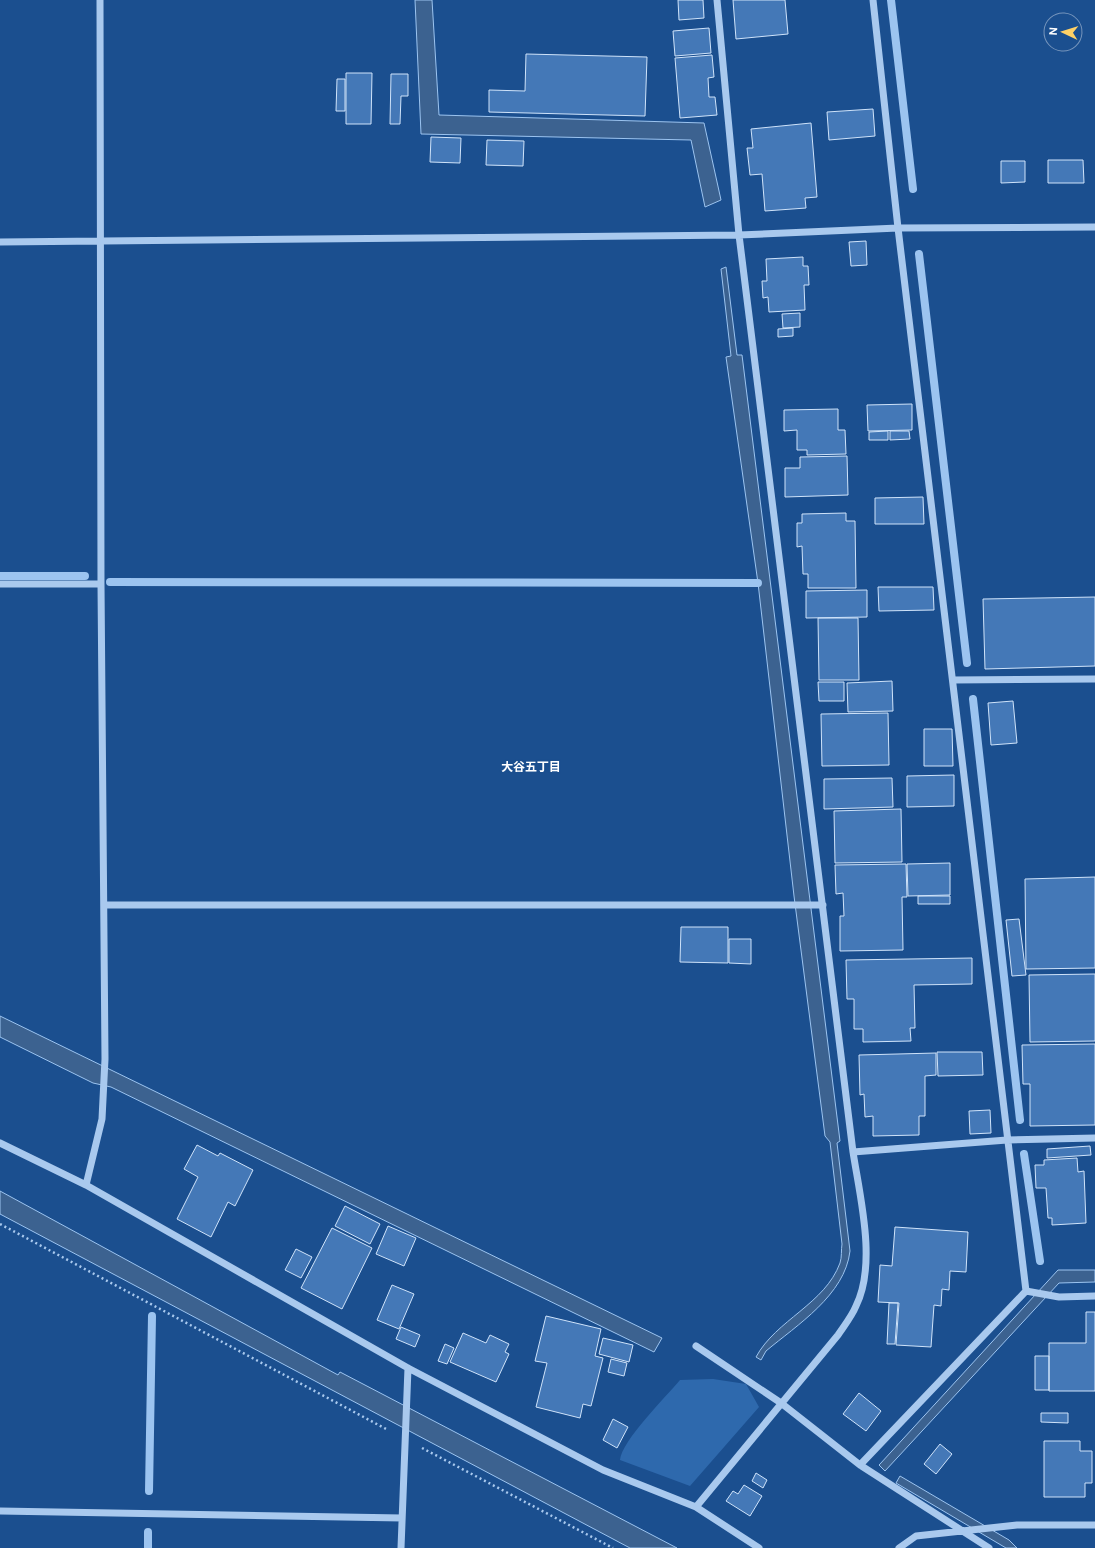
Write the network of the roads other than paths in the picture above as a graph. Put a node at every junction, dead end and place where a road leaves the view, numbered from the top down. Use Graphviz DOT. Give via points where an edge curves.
graph roads {
  1 [pos="100,0"];
  2 [pos="717,0"];
  3 [pos="873,0"];
  4 [pos="1095,227"];
  5 [pos="898,228"];
  6 [pos="739,235"];
  7 [pos="102,241"];
  8 [pos="0,242"];
  9 [pos="0,584"];
  10 [pos="101,584"];
  11 [pos="1095,679"];
  12 [pos="953,680"];
  13 [pos="104,905"];
  14 [pos="823,905"];
  15 [pos="1095,1138"];
  16 [pos="1007,1140"];
  17 [pos="0,1143"];
  18 [pos="853,1152"];
  19 [pos="86,1185"];
  20 [pos="1026,1291"];
  21 [pos="1095,1296"];
  22 [pos="696,1346"];
  23 [pos="408,1368"];
  24 [pos="781,1403"];
  25 [pos="860,1465"];
  26 [pos="696,1507"];
  27 [pos="0,1511"];
  28 [pos="402,1518"];
  29 [pos="1095,1525"];
  30 [pos="964,1531"];
  31 [pos="402,1548"];
  32 [pos="760,1548"];
  33 [pos="899,1548"];
  34 [pos="989,1548"];
  1 -- 7 [label="street"];
  2 -- 6 [label="street"];
  3 -- 5 [label="street"];
  4 -- 5 [label="street"];
  5 -- 6 [label="street"];
  5 -- 12 [label="street"];
  6 -- 7 [label="street"];
  6 -- 14 [label="street"];
  7 -- 8 [label="street"];
  7 -- 10 [label="street"];
  9 -- 10 [label="street"];
  10 -- 13 [label="street"];
  11 -- 12 [label="street"];
  12 -- 16 [label="street"];
  13 -- 14 [label="street"];
  13 -- 19 [label="street" via="102,1119"];
  14 -- 18 [label="street"];
  15 -- 16 [label="street"];
  16 -- 18 [label="street"];
  16 -- 20 [label="street"];
  17 -- 19 [label="street"];
  18 -- 24 [label="street" via="866,1237 863,1286 856,1306 838,1335"];
  19 -- 23 [label="street"];
  20 -- 21 [label="street" via="1059,1297"];
  20 -- 25 [label="street"];
  22 -- 24 [label="street"];
  23 -- 26 [label="street" via="603,1470"];
  23 -- 28 [label="street"];
  24 -- 25 [label="street"];
  24 -- 26 [label="street"];
  25 -- 30 [label="street"];
  26 -- 32 [label="street"];
  27 -- 28 [label="street"];
  28 -- 31 [label="street"];
  29 -- 30 [label="street" via="1017,1525"];
  30 -- 33 [label="street" via="916,1536"];
  30 -- 34 [label="street"];
}
